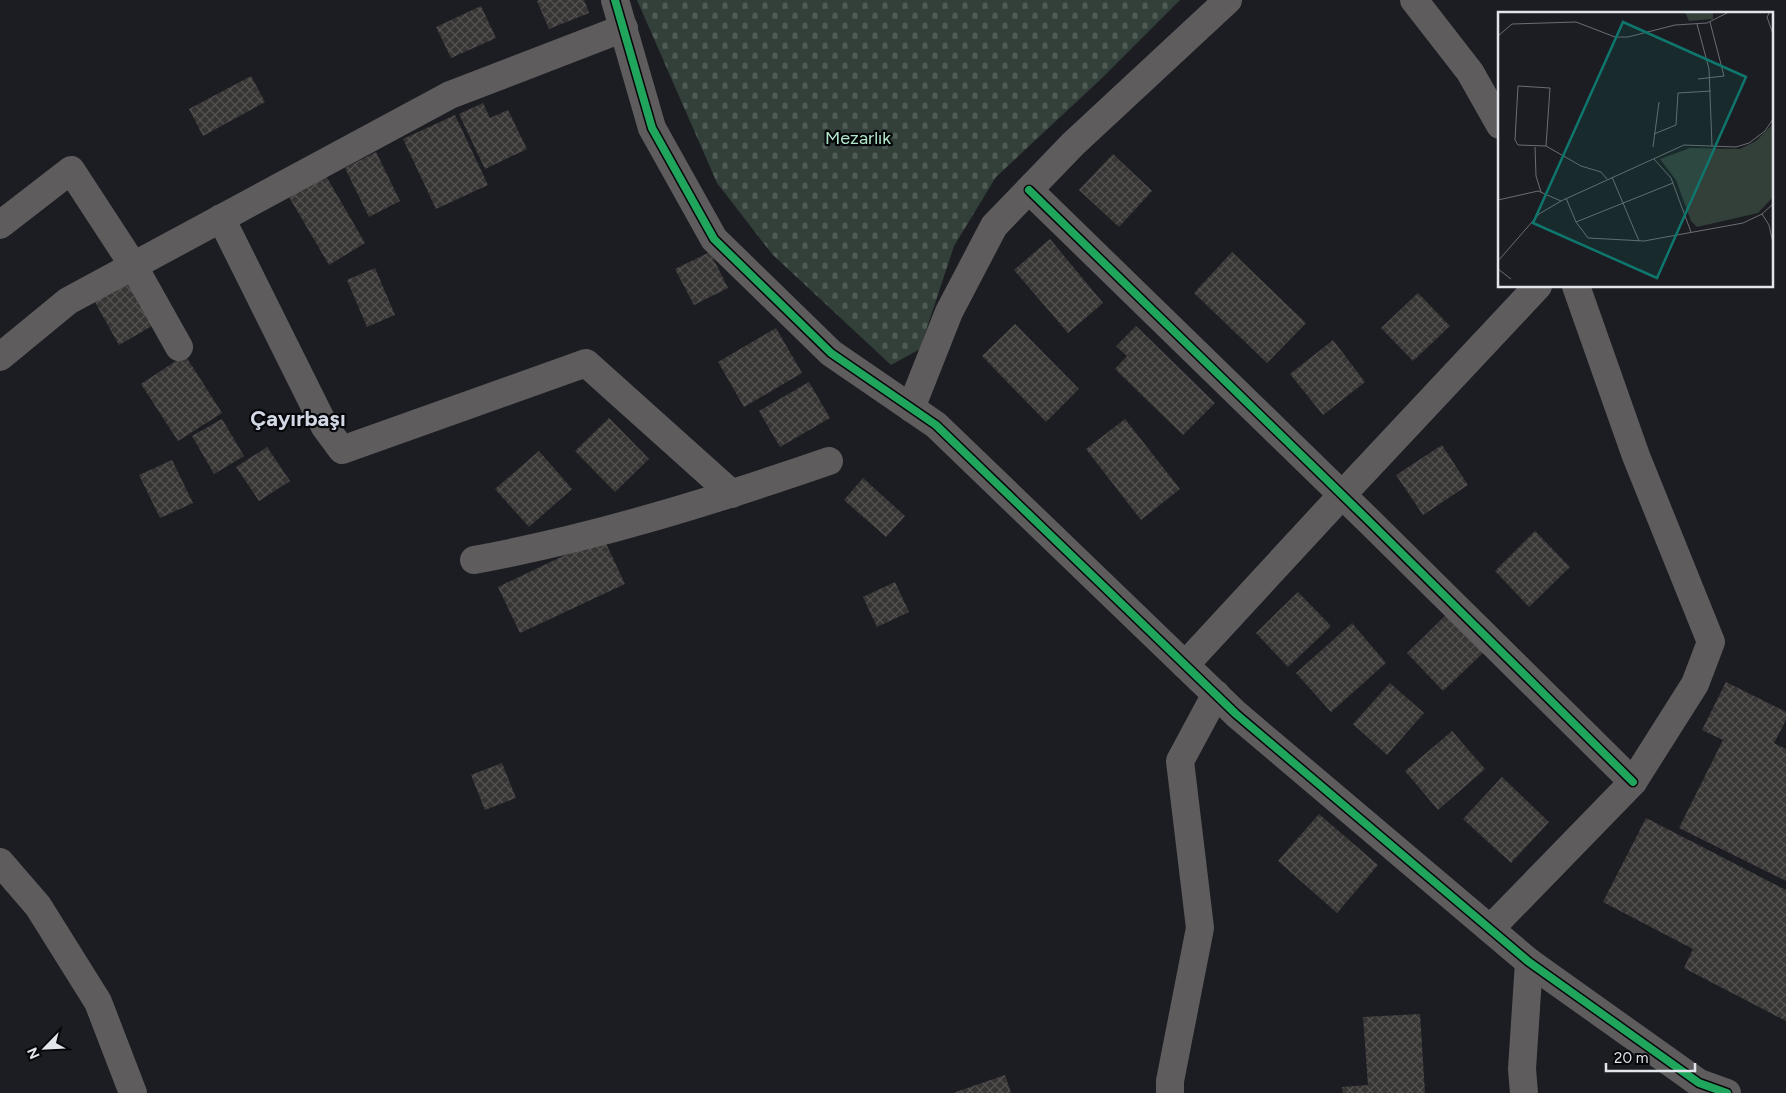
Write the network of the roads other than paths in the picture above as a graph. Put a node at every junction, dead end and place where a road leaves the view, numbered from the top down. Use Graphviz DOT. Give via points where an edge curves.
graph roads {
  1 [pos="615,0"];
  2 [pos="1228,0"];
  3 [pos="1414,0"];
  4 [pos="624,28"];
  5 [pos="1498,121"];
  6 [pos="1029,190"];
  7 [pos="221,218"];
  8 [pos="0,225"];
  9 [pos="133,265"];
  10 [pos="1536,288"];
  11 [pos="1577,288"];
  12 [pos="179,347"];
  13 [pos="0,357"];
  14 [pos="911,408"];
  15 [pos="829,461"];
  16 [pos="732,494"];
  17 [pos="1342,495"];
  18 [pos="474,560"];
  19 [pos="1185,665"];
  20 [pos="1216,694"];
  21 [pos="1633,782"];
  22 [pos="0,862"];
  23 [pos="1490,929"];
  24 [pos="1529,962"];
  25 [pos="133,1093"];
  26 [pos="1170,1093"];
  27 [pos="1524,1093"];
  28 [pos="1728,1093"];
  1 -- 4 [label="street"];
  2 -- 6 [label="street" via="1073,144"];
  3 -- 5 [label="street" via="1470,72"];
  4 -- 7 [label="street" via="450,95"];
  4 -- 14 [label="street" via="652,128 714,239 831,353"];
  6 -- 14 [label="street" via="994,226 949,312"];
  6 -- 17 [label="street"];
  7 -- 9 [label="street"];
  7 -- 16 [label="street" via="325,427 342,450 586,363"];
  8 -- 9 [label="street" via="71,170"];
  9 -- 12 [label="street"];
  9 -- 13 [label="street" via="68,301"];
  10 -- 17 [label="street"];
  11 -- 21 [label="street" via="1636,456 1711,642 1695,684"];
  14 -- 19 [label="street" via="936,425"];
  15 -- 16 [label="street"];
  16 -- 18 [label="street" via="532,549"];
  17 -- 19 [label="street"];
  17 -- 21 [label="street"];
  19 -- 20 [label="street"];
  20 -- 23 [label="street"];
  20 -- 26 [label="street" via="1180,761 1200,928"];
  21 -- 23 [label="street"];
  22 -- 25 [label="street" via="38,906 98,1002"];
  23 -- 24 [label="street"];
  24 -- 27 [label="street" via="1522,1069"];
  24 -- 28 [label="street" via="1699,1083"];
}
